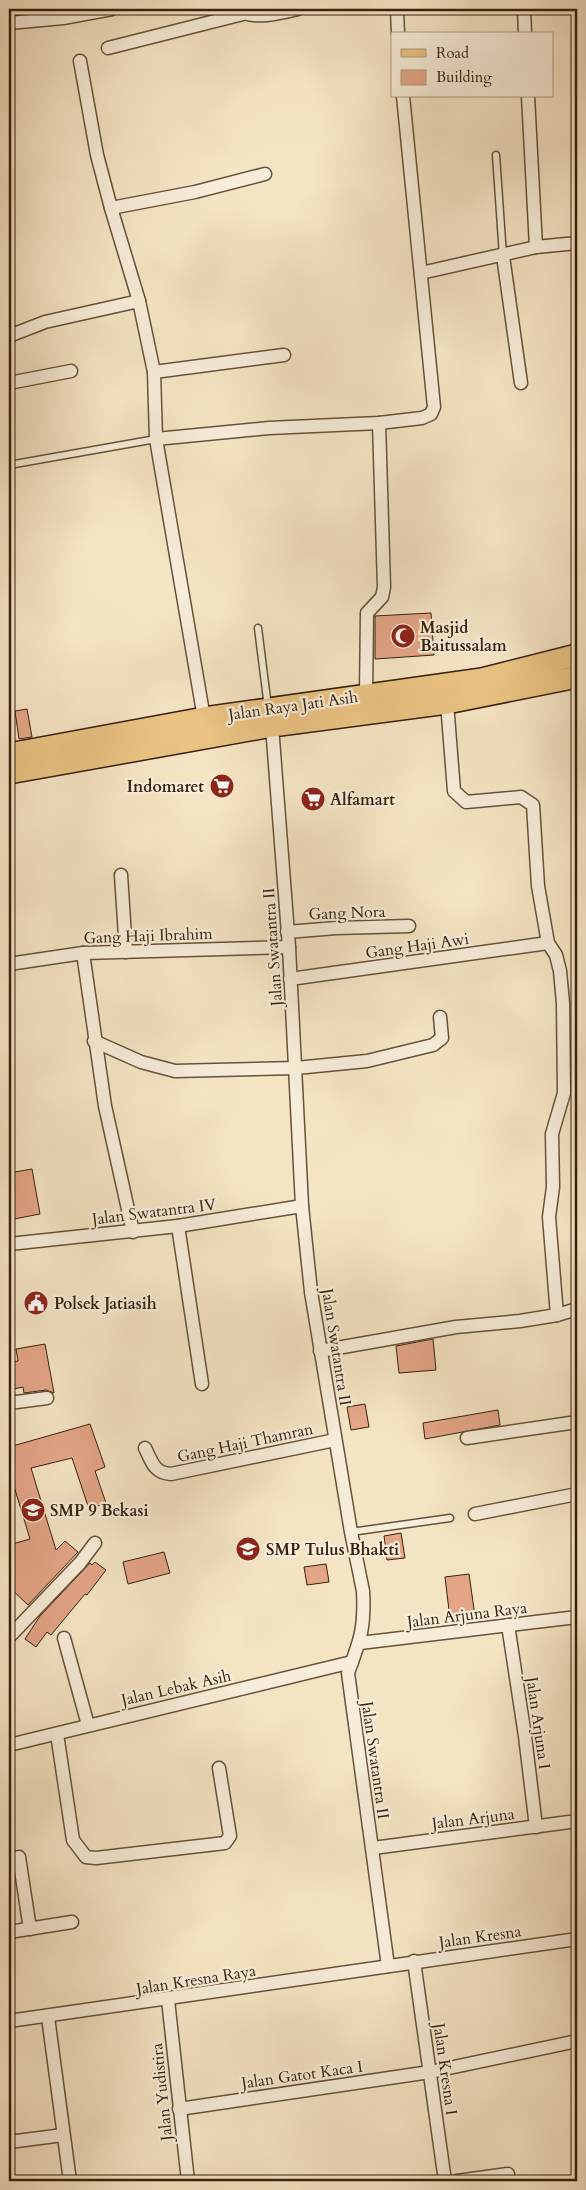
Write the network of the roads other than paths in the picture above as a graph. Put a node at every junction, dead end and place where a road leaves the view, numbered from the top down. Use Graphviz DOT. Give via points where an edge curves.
graph roads {
  1 [pos="112,9"];
  2 [pos="298,9"];
  3 [pos="397,9"];
  4 [pos="524,9"];
  5 [pos="241,11"];
  6 [pos="9,22"];
  7 [pos="398,32"];
  8 [pos="525,32"];
  9 [pos="108,48"];
  10 [pos="80,61"];
  11 [pos="403,98"];
  12 [pos="528,98"];
  13 [pos="496,155"];
  14 [pos="265,174"];
  15 [pos="110,208"];
  16 [pos="577,242"];
  17 [pos="536,248"];
  18 [pos="503,256"];
  19 [pos="421,273"];
  20 [pos="139,301"];
  21 [pos="9,336"];
  22 [pos="284,355"];
  23 [pos="71,372"];
  24 [pos="154,372"];
  25 [pos="9,382"];
  26 [pos="521,383"];
  27 [pos="379,423"];
  28 [pos="156,439"];
  29 [pos="9,465"];
  30 [pos="258,628"];
  31 [pos="577,655"];
  32 [pos="577,677"];
  33 [pos="366,695"];
  34 [pos="447,704"];
  35 [pos="270,717"];
  36 [pos="204,718"];
  37 [pos="9,754"];
  38 [pos="9,773"];
  39 [pos="122,875"];
  40 [pos="408,926"];
  41 [pos="287,932"];
  42 [pos="548,943"];
  43 [pos="289,947"];
  44 [pos="126,952"];
  45 [pos="83,953"];
  46 [pos="9,964"];
  47 [pos="290,979"];
  48 [pos="440,1017"];
  49 [pos="94,1041"];
  50 [pos="296,1068"];
  51 [pos="302,1206"];
  52 [pos="178,1226"];
  53 [pos="133,1232"];
  54 [pos="9,1244"];
  55 [pos="577,1309"];
  56 [pos="557,1315"];
  57 [pos="320,1351"];
  58 [pos="202,1384"];
  59 [pos="47,1398"];
  60 [pos="9,1403"];
  61 [pos="577,1422"];
  62 [pos="468,1438"];
  63 [pos="335,1440"];
  64 [pos="145,1448"];
  65 [pos="577,1494"];
  66 [pos="475,1514"];
  67 [pos="450,1518"];
  68 [pos="351,1532"];
  69 [pos="95,1543"];
  70 [pos="577,1617"];
  71 [pos="508,1625"];
  72 [pos="9,1637"];
  73 [pos="64,1638"];
  74 [pos="360,1643"];
  75 [pos="352,1662"];
  76 [pos="88,1725"];
  77 [pos="57,1734"];
  78 [pos="9,1745"];
  79 [pos="219,1768"];
  80 [pos="577,1821"];
  81 [pos="536,1827"];
  82 [pos="373,1848"];
  83 [pos="19,1857"];
  84 [pos="72,1922"];
  85 [pos="30,1929"];
  86 [pos="9,1932"];
  87 [pos="577,1939"];
  88 [pos="414,1961"];
  89 [pos="388,1966"];
  90 [pos="168,2000"];
  91 [pos="48,2017"];
  92 [pos="9,2021"];
  93 [pos="577,2041"];
  94 [pos="430,2072"];
  95 [pos="179,2108"];
  96 [pos="63,2135"];
  97 [pos="9,2142"];
  98 [pos="70,2181"];
  99 [pos="188,2181"];
  100 [pos="445,2181"];
  101 [pos="457,2181"];
  102 [pos="509,2181"];
  1 -- 6 [label="street" via="63,18"];
  2 -- 5 [label="street" via="255,16"];
  3 -- 7 [label="street"];
  4 -- 8 [label="street"];
  5 -- 9 [label="street"];
  10 -- 15 [label="street"];
  11 -- 19 [label="street"];
  12 -- 17 [label="street"];
  13 -- 18 [label="lane"];
  14 -- 15 [label="street"];
  15 -- 20 [label="street"];
  16 -- 17 [label="street"];
  17 -- 18 [label="street"];
  18 -- 19 [label="street"];
  18 -- 26 [label="street"];
  19 -- 27 [label="street" via="434,407 431,414 422,418"];
  20 -- 21 [label="street" via="45,322"];
  20 -- 24 [label="street"];
  22 -- 24 [label="street"];
  23 -- 25 [label="street"];
  24 -- 28 [label="street"];
  27 -- 28 [label="street" via="269,428"];
  27 -- 33 [label="street" via="384,587 382,597 367,613"];
  28 -- 29 [label="lane"];
  28 -- 36 [label="street"];
  30 -- 35 [label="lane"];
  31 -- 33 [label="main road, Jalan Raya Jati Asih" via="482,679"];
  32 -- 34 [label="main road, Jalan Raya Jati Asih"];
  33 -- 35 [label="main road, Jalan Raya Jati Asih"];
  34 -- 35 [label="main road, Jalan Raya Jati Asih"];
  34 -- 42 [label="street" via="454,791 466,802 521,797 534,805 538,886"];
  35 -- 36 [label="main road, Jalan Raya Jati Asih"];
  35 -- 38 [label="main road, Jalan Raya Jati Asih"];
  35 -- 41 [label="street, Jalan Swatantra II"];
  36 -- 37 [label="main road, Jalan Raya Jati Asih"];
  39 -- 44 [label="street"];
  40 -- 41 [label="street, Gang Nora"];
  41 -- 43 [label="street, Jalan Swatantra II"];
  42 -- 47 [label="street, Gang Haji Awi"];
  42 -- 56 [label="street" via="556,955 560,971 565,1079 564,1100 552,1134 553,1186 549,1217"];
  43 -- 44 [label="street, Gang Haji Ibrahim"];
  43 -- 47 [label="street, Jalan Swatantra II"];
  44 -- 45 [label="street, Gang Haji Ibrahim"];
  45 -- 46 [label="street, Gang Haji Ibrahim"];
  45 -- 49 [label="street"];
  47 -- 50 [label="street, Jalan Swatantra II"];
  48 -- 50 [label="street" via="442,1038 434,1045 367,1062"];
  49 -- 50 [label="street" via="141,1062 175,1070"];
  49 -- 53 [label="street"];
  50 -- 51 [label="street, Jalan Swatantra II"];
  51 -- 52 [label="street, Jalan Swatantra IV"];
  51 -- 57 [label="street, Jalan Swatantra II"];
  52 -- 53 [label="street, Jalan Swatantra IV"];
  52 -- 58 [label="street"];
  53 -- 54 [label="street, Jalan Swatantra IV"];
  55 -- 56 [label="street"];
  56 -- 57 [label="street" via="456,1327"];
  57 -- 63 [label="street, Jalan Swatantra II"];
  59 -- 60 [label="street"];
  61 -- 62 [label="street"];
  63 -- 64 [label="street, Gang Haji Thamran" via="170,1474 162,1474 156,1469"];
  63 -- 68 [label="street, Jalan Swatantra II"];
  65 -- 66 [label="street"];
  67 -- 68 [label="lane"];
  68 -- 74 [label="street, Jalan Swatantra II" via="363,1592"];
  69 -- 72 [label="street"];
  70 -- 71 [label="street, Jalan Arjuna Raya"];
  71 -- 74 [label="street, Jalan Arjuna Raya"];
  71 -- 81 [label="street, Jalan Arjuna I" via="526,1736"];
  73 -- 76 [label="street"];
  74 -- 75 [label="street, Jalan Swatantra II"];
  75 -- 76 [label="street, Jalan Lebak Asih"];
  75 -- 82 [label="street, Jalan Swatantra II" via="348,1674 350,1692"];
  76 -- 77 [label="street, Jalan Lebak Asih"];
  77 -- 78 [label="street, Jalan Lebak Asih"];
  77 -- 79 [label="street" via="73,1840 86,1857 225,1843 230,1836"];
  80 -- 81 [label="street, Jalan Arjuna"];
  81 -- 82 [label="street, Jalan Arjuna"];
  82 -- 89 [label="street, Jalan Swatantra II"];
  83 -- 85 [label="street"];
  84 -- 85 [label="street"];
  85 -- 86 [label="street"];
  87 -- 88 [label="street, Jalan Kresna"];
  88 -- 89 [label="street, Jalan Kresna"];
  88 -- 94 [label="street, Jalan Kresna I"];
  89 -- 90 [label="street, Jalan Kresna Raya"];
  90 -- 91 [label="street, Jalan Kresna Raya"];
  90 -- 95 [label="street, Jalan Yudistira"];
  91 -- 92 [label="street, Jalan Kresna Raya"];
  91 -- 96 [label="street"];
  93 -- 94 [label="street, Jalan Gatot Kaca I"];
  94 -- 95 [label="street, Jalan Gatot Kaca I"];
  94 -- 100 [label="street, Jalan Kresna I"];
  95 -- 99 [label="street, Jalan Yudistira"];
  96 -- 97 [label="street"];
  96 -- 98 [label="street"];
  101 -- 102 [label="street" via="508,2174"];
}
